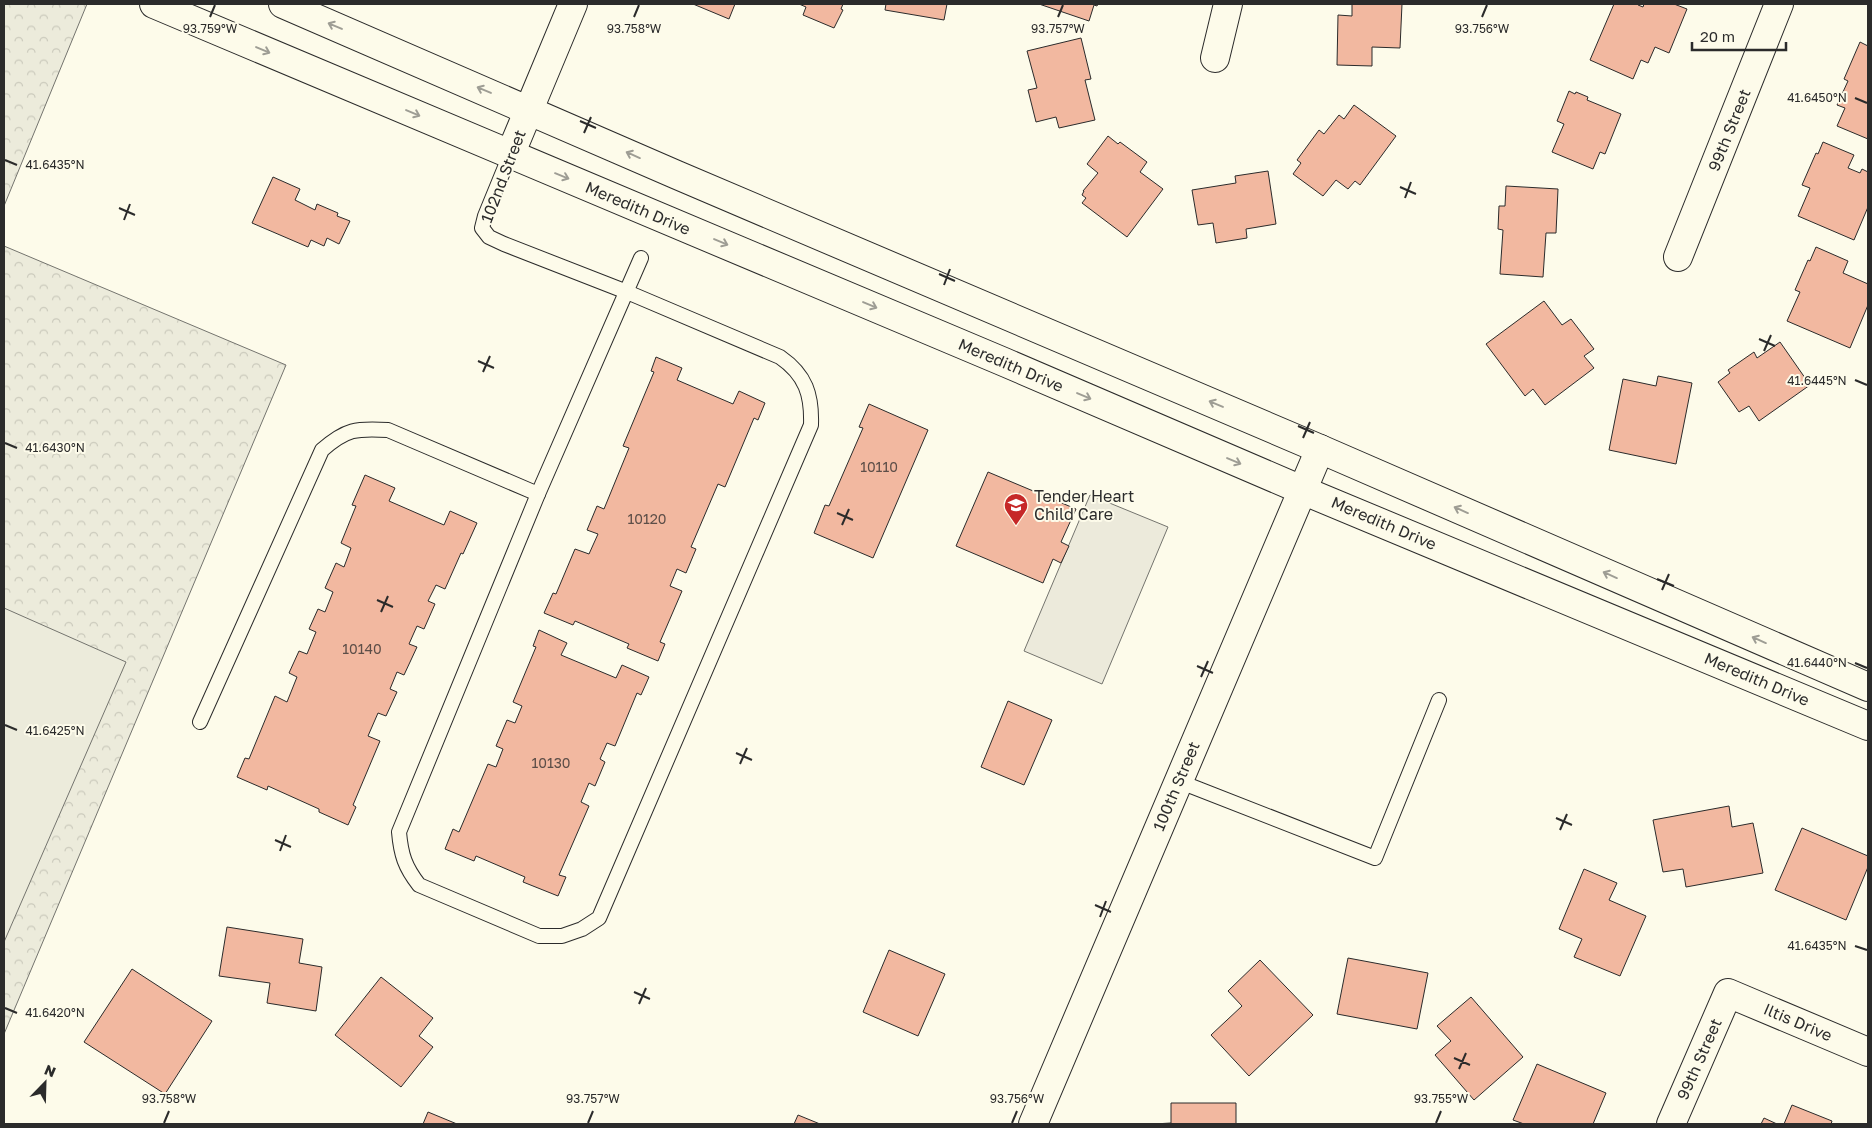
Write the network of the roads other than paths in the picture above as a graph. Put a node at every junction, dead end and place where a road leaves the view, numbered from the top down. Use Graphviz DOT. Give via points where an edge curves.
graph roads {
  1 [pos="154,4"];
  2 [pos="283,4"];
  3 [pos="573,4"];
  4 [pos="1228,4"];
  5 [pos="1779,4"];
  6 [pos="1215,58"];
  7 [pos="528,110"];
  8 [pos="510,154"];
  9 [pos="1678,257"];
  10 [pos="641,258"];
  11 [pos="627,292"];
  12 [pos="1320,449"];
  13 [pos="1302,490"];
  14 [pos="538,494"];
  15 [pos="1868,687"];
  16 [pos="1439,700"];
  17 [pos="200,722"];
  18 [pos="1868,726"];
  19 [pos="1178,781"];
  20 [pos="1728,993"];
  21 [pos="1868,1052"];
  22 [pos="1032,1124"];
  23 [pos="1671,1124"];
  1 -- 8 [label="main road, Meredith Drive, one-way"];
  7 -- 2 [label="main road, one-way"];
  3 -- 7 [label="main road, 102nd Street"];
  4 -- 6 [label="main road"];
  5 -- 9 [label="main road, 99th Street"];
  7 -- 8 [label="main road, 102nd Street"];
  12 -- 7 [label="main road, one-way"];
  8 -- 11 [label="lane, 102nd Street" via="482,228 490,237 504,244"];
  8 -- 13 [label="main road, Meredith Drive, one-way"];
  10 -- 11 [label="lane"];
  11 -- 14 [label="lane"];
  11 -- 14 [label="lane" via="780,357 791,365 807,389 812,406 811,426 599,918 562,936 539,936 419,885 408,871 399,832"];
  12 -- 13 [label="main road, 100th Street"];
  15 -- 12 [label="main road, one-way"];
  13 -- 18 [label="main road, Meredith Drive"];
  13 -- 19 [label="main road, 100th Street"];
  14 -- 17 [label="lane" via="388,430 353,430 338,436 322,450"];
  16 -- 19 [label="lane" via="1375,858"];
  19 -- 22 [label="main road, 100th Street"];
  20 -- 21 [label="main road, Iltis Drive"];
  20 -- 23 [label="main road, 99th Street"];
}
